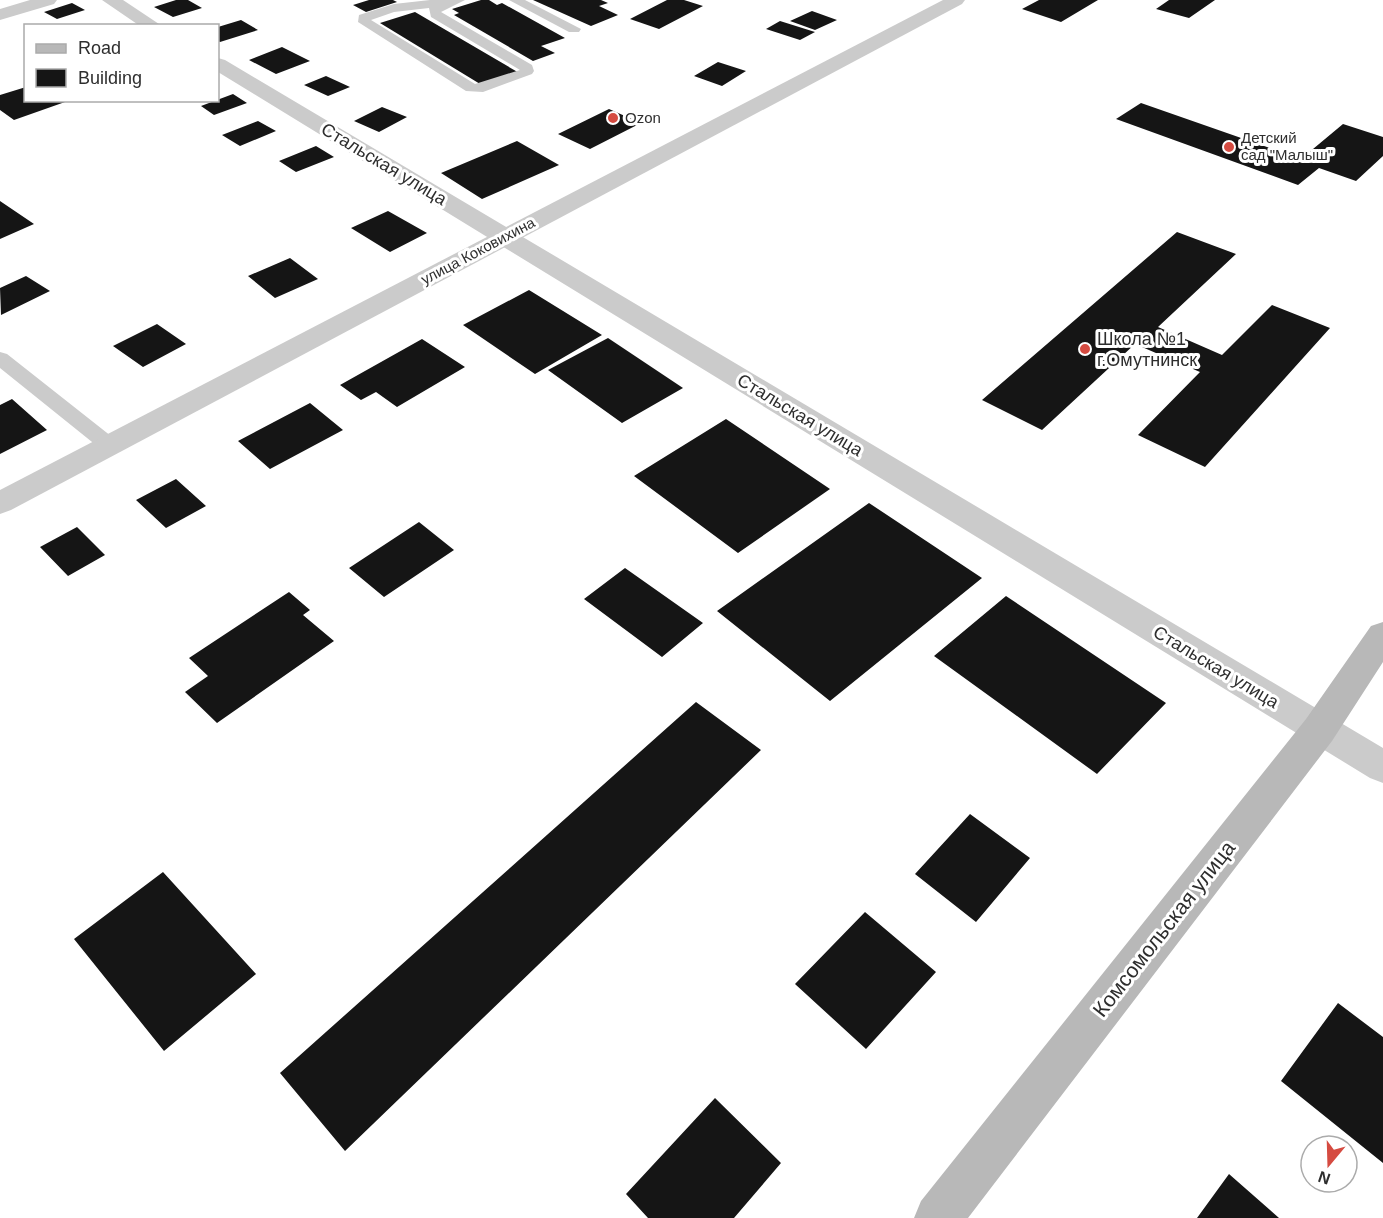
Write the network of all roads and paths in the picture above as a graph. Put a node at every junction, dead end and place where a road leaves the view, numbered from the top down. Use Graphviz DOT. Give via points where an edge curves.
graph roads {
  1 [pos="48,0"];
  2 [pos="111,0"];
  3 [pos="515,0"];
  4 [pos="956,0"];
  5 [pos="455,2"];
  6 [pos="0,15"];
  7 [pos="150,24"];
  8 [pos="574,29"];
  9 [pos="219,65"];
  10 [pos="506,237"];
  11 [pos="0,358"];
  12 [pos="109,445"];
  13 [pos="0,503"];
  14 [pos="1383,635"];
  15 [pos="1319,730"];
  16 [pos="1383,767"];
  17 [pos="938,1218"];
  1 -- 6 [label="street"];
  2 -- 7 [label="street"];
  3 -- 8 [label="lane"];
  4 -- 10 [label="street, улица Коковихина"];
  5 -- 5 [label="lane" via="434,10 527,71 471,88 364,22 368,15 380,11"];
  9 -- 10 [label="street, Стальская улица"];
  10 -- 12 [label="street, улица Коковихина"];
  10 -- 15 [label="street, Стальская улица"];
  11 -- 12 [label="lane"];
  12 -- 13 [label="street, улица Коковихина"];
  14 -- 15 [label="main road, Комсомольская улица"];
  15 -- 16 [label="street, Стальская улица"];
  15 -- 17 [label="main road, Комсомольская улица"];
}
